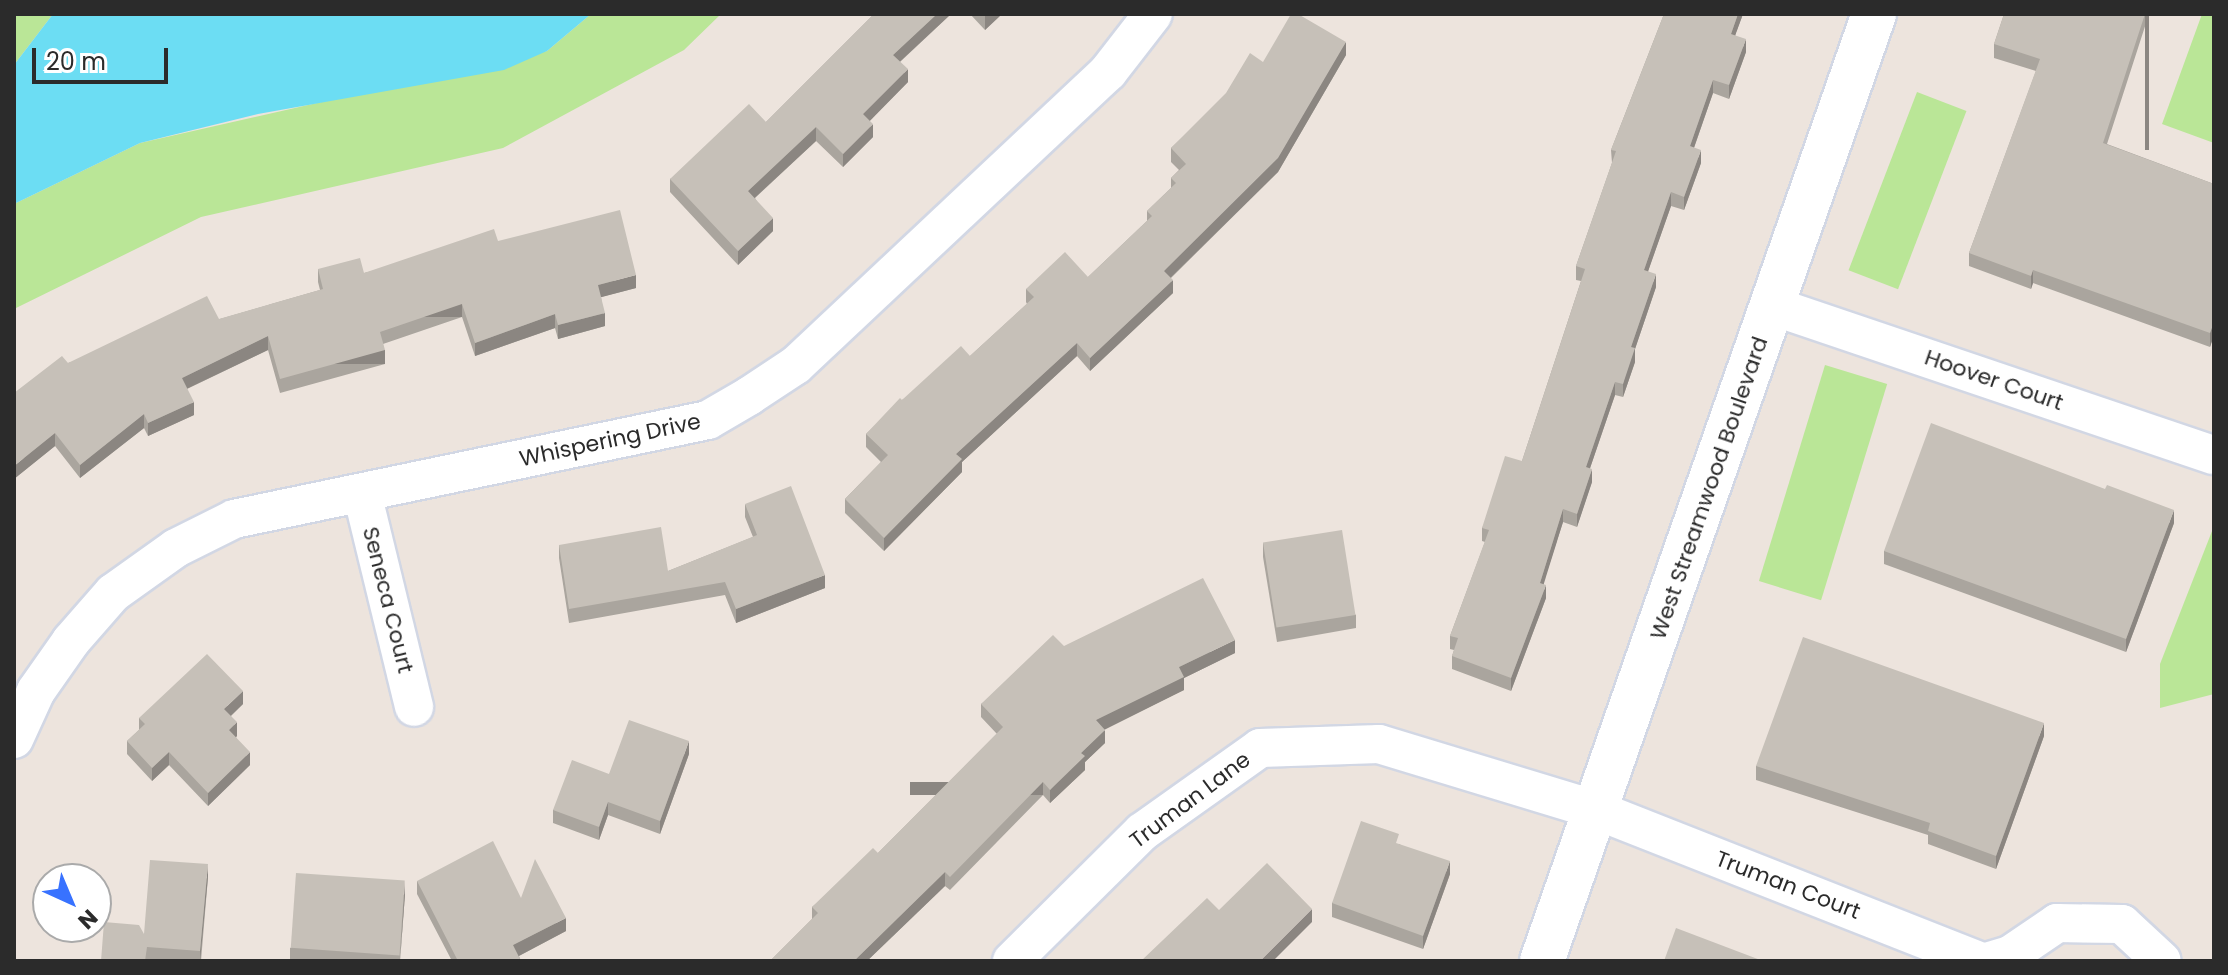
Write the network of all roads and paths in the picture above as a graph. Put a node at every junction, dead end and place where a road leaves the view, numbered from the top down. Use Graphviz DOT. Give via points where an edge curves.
graph roads {
  1 [pos="1153,14"];
  2 [pos="1874,14"];
  3 [pos="1773,306"];
  4 [pos="2214,455"];
  5 [pos="362,493"];
  6 [pos="414,707"];
  7 [pos="14,739"];
  8 [pos="1596,810"];
  9 [pos="1997,960"];
  10 [pos="1012,961"];
  11 [pos="1542,961"];
  12 [pos="2162,961"];
  1 -- 5 [label="street, Whispering Drive" via="1096,83 796,365 749,396 708,420"];
  2 -- 3 [label="street, West Streamwood Boulevard"];
  3 -- 4 [label="street, Hoover Court"];
  3 -- 8 [label="street, West Streamwood Boulevard"];
  5 -- 6 [label="street, Seneca Court"];
  5 -- 7 [label="street, Whispering Drive" via="234,519 176,548 113,593 71,641 36,691"];
  8 -- 9 [label="street, Truman Court"];
  8 -- 10 [label="street, Truman Lane" via="1379,744 1260,748 1142,832"];
  8 -- 11 [label="street, West Streamwood Boulevard"];
  9 -- 12 [label="street, Truman Court" via="2057,923 2122,924"];
}
